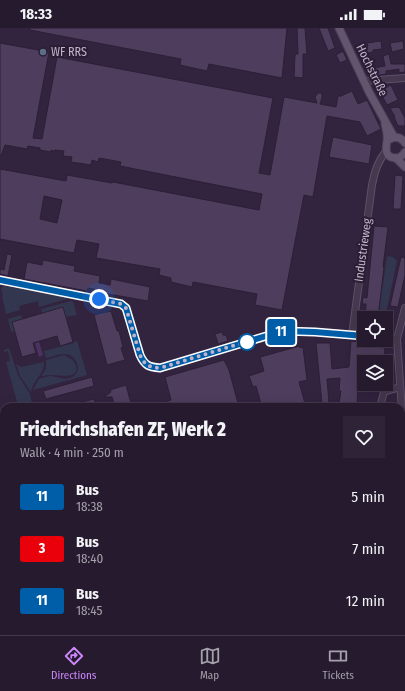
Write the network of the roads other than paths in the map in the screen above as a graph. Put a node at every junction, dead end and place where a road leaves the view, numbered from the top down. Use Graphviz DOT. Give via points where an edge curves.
graph roads {
  1 [pos="339,28"];
  2 [pos="405,78"];
  3 [pos="364,81"];
  4 [pos="385,122"];
  5 [pos="394,137"];
  6 [pos="404,141"];
  7 [pos="387,142"];
  8 [pos="386,151"];
  9 [pos="404,155"];
  10 [pos="394,158"];
  11 [pos="376,166"];
  12 [pos="405,167"];
  13 [pos="0,280"];
  14 [pos="405,308"];
  15 [pos="352,335"];
  16 [pos="357,335"];
  17 [pos="393,339"];
  18 [pos="397,339"];
  19 [pos="400,387"];
  20 [pos="381,403"];
  21 [pos="402,403"];
  1 -- 3 [label="main road, Hochstraße"];
  2 -- 3 [label="street"];
  3 -- 4 [label="main road, Hochstraße"];
  4 -- 5 [label="main road, Hochstraße"];
  4 -- 7 [label="main road, Hochstraße"];
  5 -- 6 [label="main road"];
  5 -- 7 [label="main road"];
  7 -- 8 [label="main road, Hochstraße"];
  8 -- 10 [label="main road"];
  8 -- 11 [label="street, Industrieweg"];
  9 -- 10 [label="main road"];
  10 -- 11 [label="street"];
  10 -- 12 [label="main road"];
  11 -- 15 [label="street, Industrieweg"];
  13 -- 15 [label="street" via="121,304 126,308 143,362 150,367 160,368 283,331"];
  14 -- 18 [label="street"];
  15 -- 16 [label="street"];
  17 -- 18 [label="street"];
  18 -- 19 [label="street"];
  19 -- 20 [label="street" via="384,392"];
  19 -- 21 [label="street"];
}
